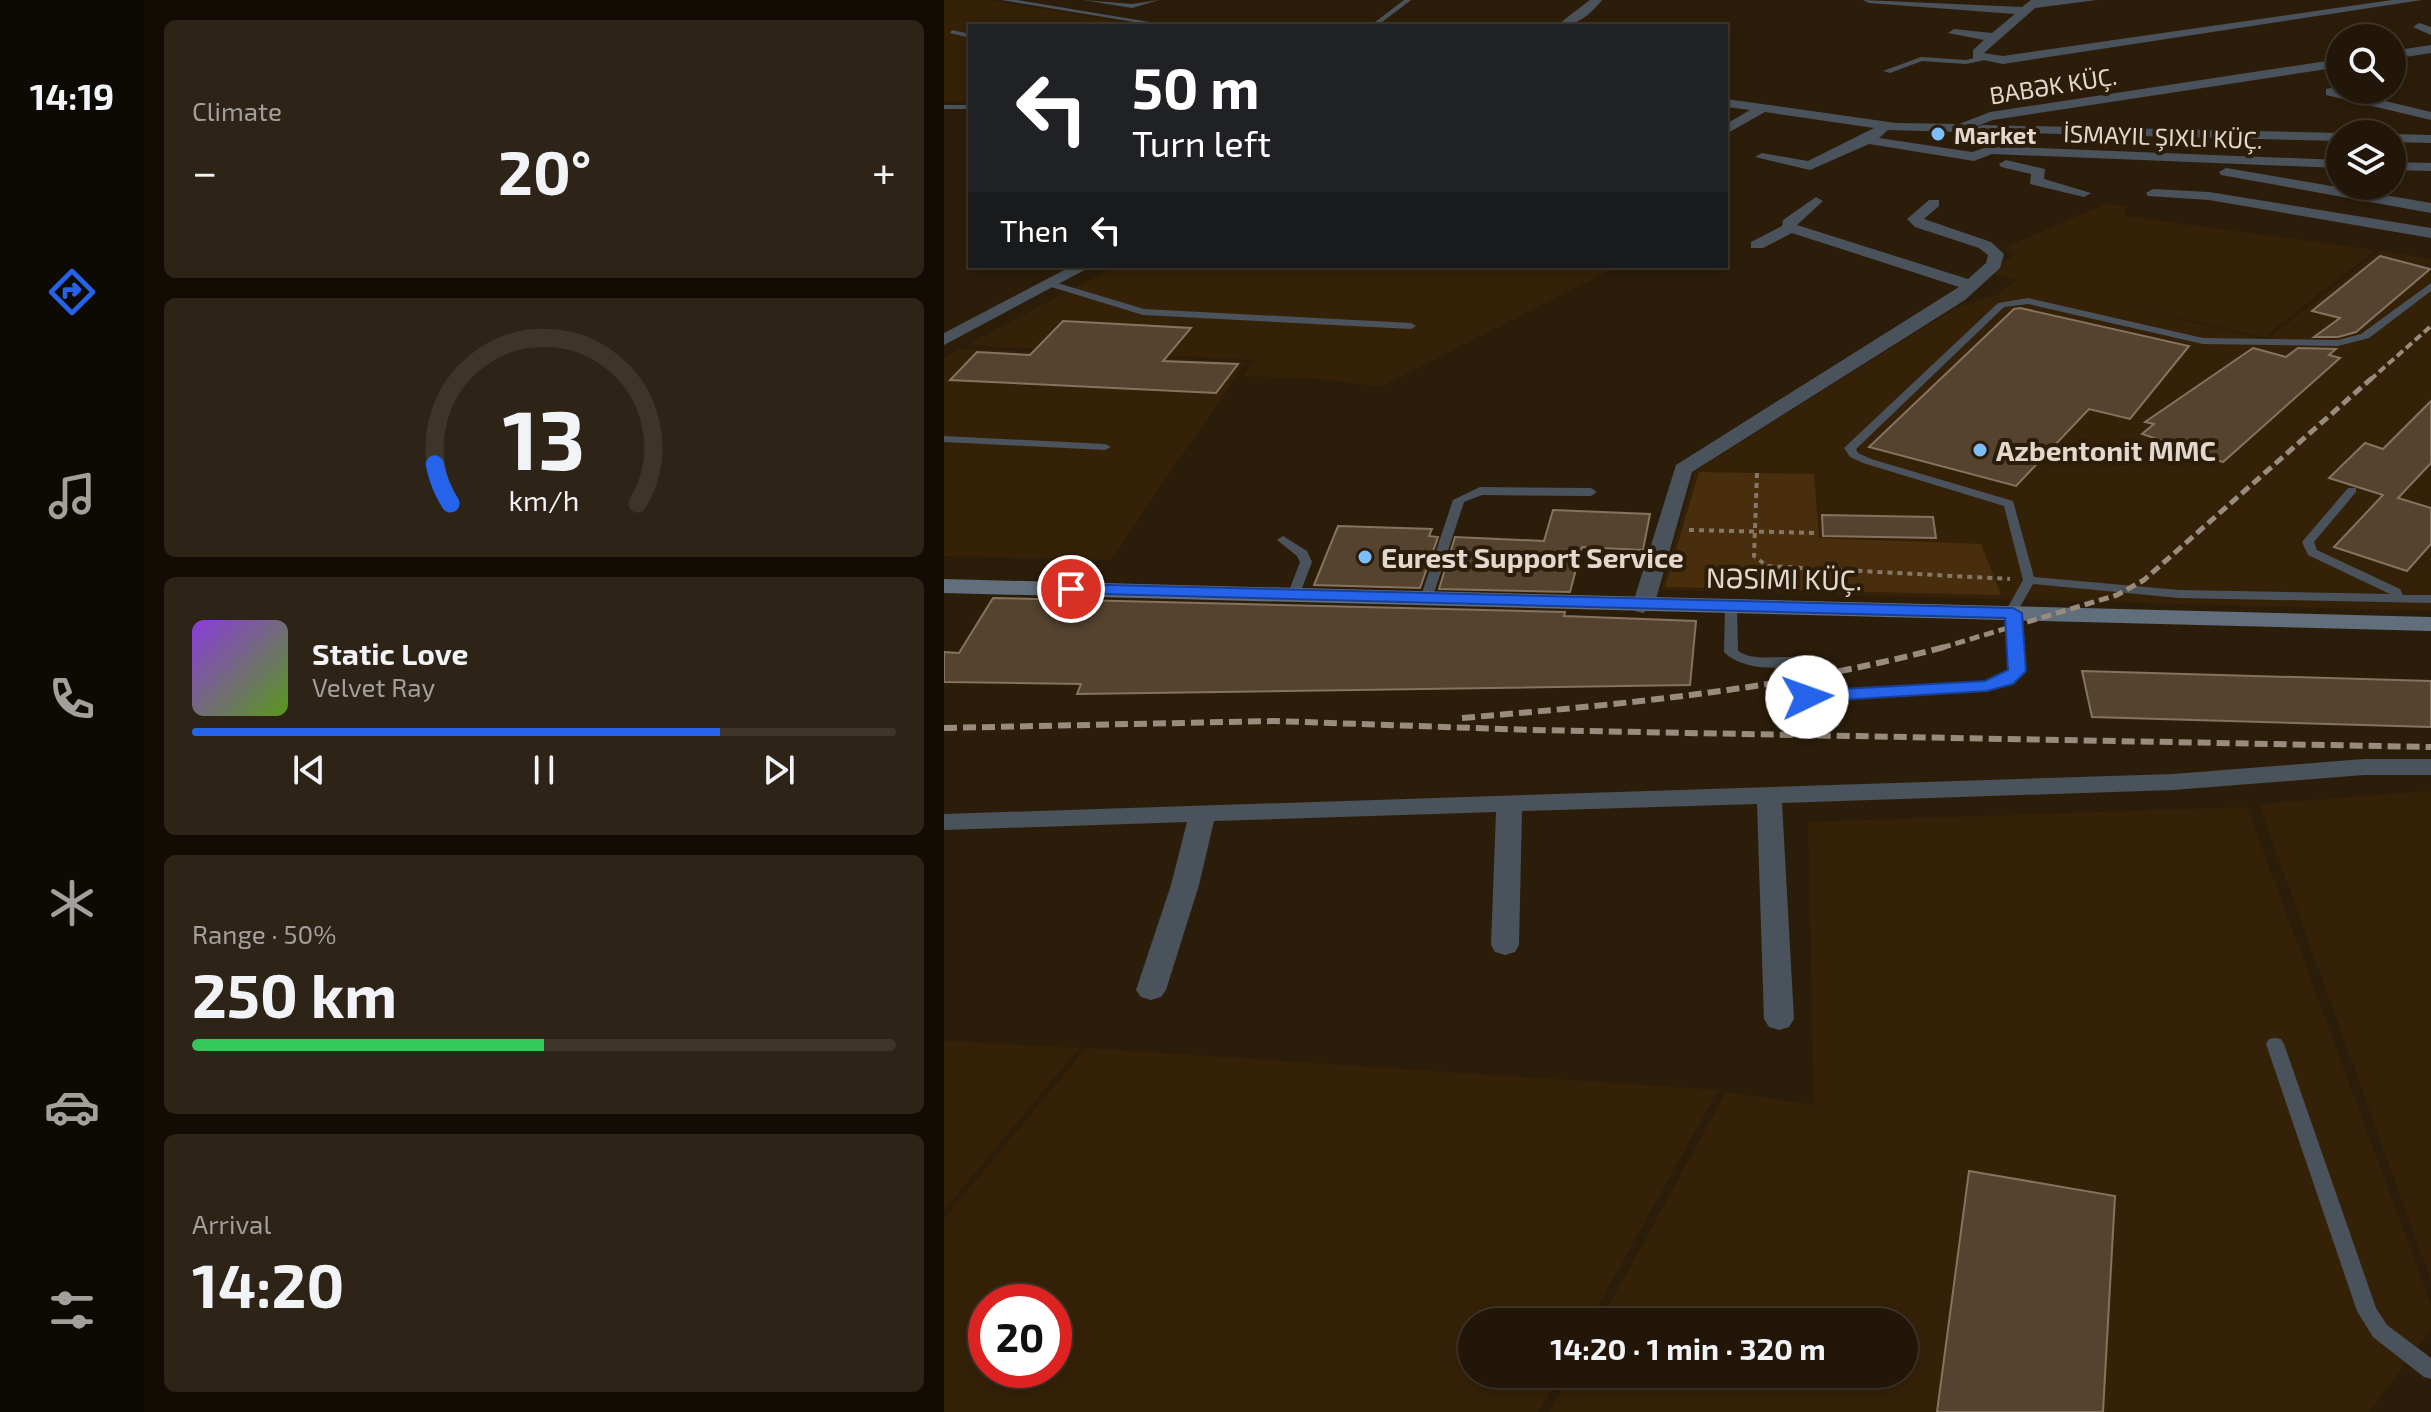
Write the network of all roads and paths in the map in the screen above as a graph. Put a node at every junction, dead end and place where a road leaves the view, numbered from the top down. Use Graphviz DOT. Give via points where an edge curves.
graph roads {
  1 [pos="1004,0"];
  2 [pos="1086,0"];
  3 [pos="1156,0"];
  4 [pos="1408,0"];
  5 [pos="1596,0"];
  6 [pos="1869,0"];
  7 [pos="2091,0"];
  8 [pos="2416,0"];
  9 [pos="2031,6"];
  10 [pos="1158,24"];
  11 [pos="1376,24"];
  12 [pos="1565,24"];
  13 [pos="952,32"];
  14 [pos="1954,33"];
  15 [pos="968,36"];
  16 [pos="1993,37"];
  17 [pos="2431,49"];
  18 [pos="2406,53"];
  19 [pos="1982,58"];
  20 [pos="2326,65"];
  21 [pos="2194,70"];
  22 [pos="1887,71"];
  23 [pos="2162,77"];
  24 [pos="2218,81"];
  25 [pos="2182,87"];
  26 [pos="1728,103"];
  27 [pos="2381,104"];
  28 [pos="944,107"];
  29 [pos="968,107"];
  30 [pos="1763,108"];
  31 [pos="2431,116"];
  32 [pos="1883,126"];
  33 [pos="1967,127"];
  34 [pos="1728,129"];
  35 [pos="2326,137"];
  36 [pos="2406,138"];
  37 [pos="2431,139"];
  38 [pos="1867,140"];
  39 [pos="1920,149"];
  40 [pos="1762,157"];
  41 [pos="1974,157"];
  42 [pos="2187,159"];
  43 [pos="1900,163"];
  44 [pos="2326,164"];
  45 [pos="2406,166"];
  46 [pos="2431,167"];
  47 [pos="2084,193"];
  48 [pos="2153,193"];
  49 [pos="1816,201"];
  50 [pos="1934,203"];
  51 [pos="2431,208"];
  52 [pos="1791,228"];
  53 [pos="2431,233"];
  54 [pos="1757,245"];
  55 [pos="1080,268"];
  56 [pos="1051,284"];
  57 [pos="1972,286"];
  58 [pos="2431,286"];
  59 [pos="1411,326"];
  60 [pos="944,340"];
  61 [pos="944,439"];
  62 [pos="1105,447"];
  63 [pos="1757,473"];
  64 [pos="2352,490"];
  65 [pos="1591,492"];
  66 [pos="1664,530"];
  67 [pos="1754,532"];
  68 [pos="1818,533"];
  69 [pos="1283,540"];
  70 [pos="2029,580"];
  71 [pos="944,586"];
  72 [pos="1293,596"];
  73 [pos="2399,598"];
  74 [pos="1426,599"];
  75 [pos="2431,599"];
  76 [pos="1643,606"];
  77 [pos="1731,607"];
  78 [pos="2013,613"];
  79 [pos="2431,624"];
  80 [pos="1799,662"];
  81 [pos="1807,697"];
  82 [pos="2431,767"];
  83 [pos="1769,793"];
  84 [pos="1509,803"];
  85 [pos="1203,812"];
  86 [pos="944,822"];
  87 [pos="1505,945"];
  88 [pos="1151,990"];
  89 [pos="1779,1019"];
  90 [pos="2275,1044"];
  91 [pos="2431,1370"];
  1 -- 10 [label="lane"];
  2 -- 3 [label="lane" via="1132,6"];
  4 -- 11 [label="lane"];
  5 -- 12 [label="street"];
  6 -- 9 [label="street"];
  7 -- 9 [label="street"];
  8 -- 19 [label="street" via="2003,60"];
  9 -- 16 [label="street"];
  13 -- 15 [label="lane"];
  14 -- 16 [label="street"];
  16 -- 19 [label="street" via="1976,53"];
  17 -- 18 [label="street"];
  19 -- 22 [label="lane" via="1921,59"];
  20 -- 24 [label="street, BABƏK KÜÇ."];
  21 -- 24 [label="street"];
  23 -- 25 [label="street"];
  24 -- 25 [label="street, BABƏK KÜÇ."];
  25 -- 33 [label="street, BABƏK KÜÇ." via="1990,116"];
  26 -- 30 [label="street, BABƏK KÜÇ."];
  27 -- 31 [label="street"];
  28 -- 29 [label="lane"];
  30 -- 32 [label="street, BABƏK KÜÇ."];
  30 -- 34 [label="street"];
  32 -- 33 [label="street, BABƏK KÜÇ."];
  32 -- 38 [label="street"];
  33 -- 35 [label="street"];
  36 -- 37 [label="street"];
  38 -- 39 [label="street"];
  38 -- 40 [label="street" via="1810,166"];
  39 -- 41 [label="street"];
  39 -- 43 [label="street"];
  41 -- 42 [label="street" via="1990,150 2114,163"];
  41 -- 47 [label="street" via="2040,172 2035,181 2041,186"];
  42 -- 44 [label="street"];
  42 -- 51 [label="street" via="2200,168"];
  45 -- 46 [label="street"];
  48 -- 53 [label="street" via="2193,193"];
  49 -- 52 [label="street" via="1788,223"];
  50 -- 57 [label="street" via="1917,215 1920,224 1985,245 1998,259"];
  52 -- 54 [label="street"];
  52 -- 57 [label="street"];
  55 -- 56 [label="street"];
  56 -- 59 [label="lane" via="1143,312"];
  56 -- 60 [label="street"];
  57 -- 66 [label="street" via="1691,461 1679,478"];
  58 -- 70 [label="lane" via="2365,336 2338,343 2203,341 2028,301 2001,305 1850,448 1867,461 2009,504"];
  61 -- 62 [label="lane"];
  63 -- 67 [label="path"];
  64 -- 73 [label="lane" via="2308,542 2312,552 2376,581"];
  65 -- 74 [label="lane" via="1480,491 1459,500"];
  66 -- 67 [label="path"];
  66 -- 76 [label="street"];
  67 -- 68 [label="path"];
  67 -- 70 [label="path" via="1754,556 1767,566"];
  69 -- 72 [label="lane" via="1306,562"];
  70 -- 73 [label="lane" via="2179,594"];
  70 -- 78 [label="lane"];
  71 -- 72 [label="street, NƏSIMI KÜÇ."];
  72 -- 74 [label="street, NƏSIMI KÜÇ."];
  73 -- 75 [label="lane"];
  74 -- 76 [label="street, NƏSIMI KÜÇ."];
  76 -- 77 [label="street, NƏSIMI KÜÇ."];
  77 -- 78 [label="street, NƏSIMI KÜÇ."];
  77 -- 80 [label="lane" via="1735,657"];
  78 -- 79 [label="street, NƏSIMI KÜÇ."];
  78 -- 81 [label="lane" via="2017,671 2007,680 1987,686"];
  82 -- 83 [label="street" via="2173,782"];
  83 -- 84 [label="street"];
  83 -- 89 [label="street"];
  84 -- 85 [label="street"];
  84 -- 87 [label="street"];
  85 -- 86 [label="street"];
  85 -- 88 [label="street"];
  90 -- 91 [label="lane" via="2367,1311 2380,1331"];
}
